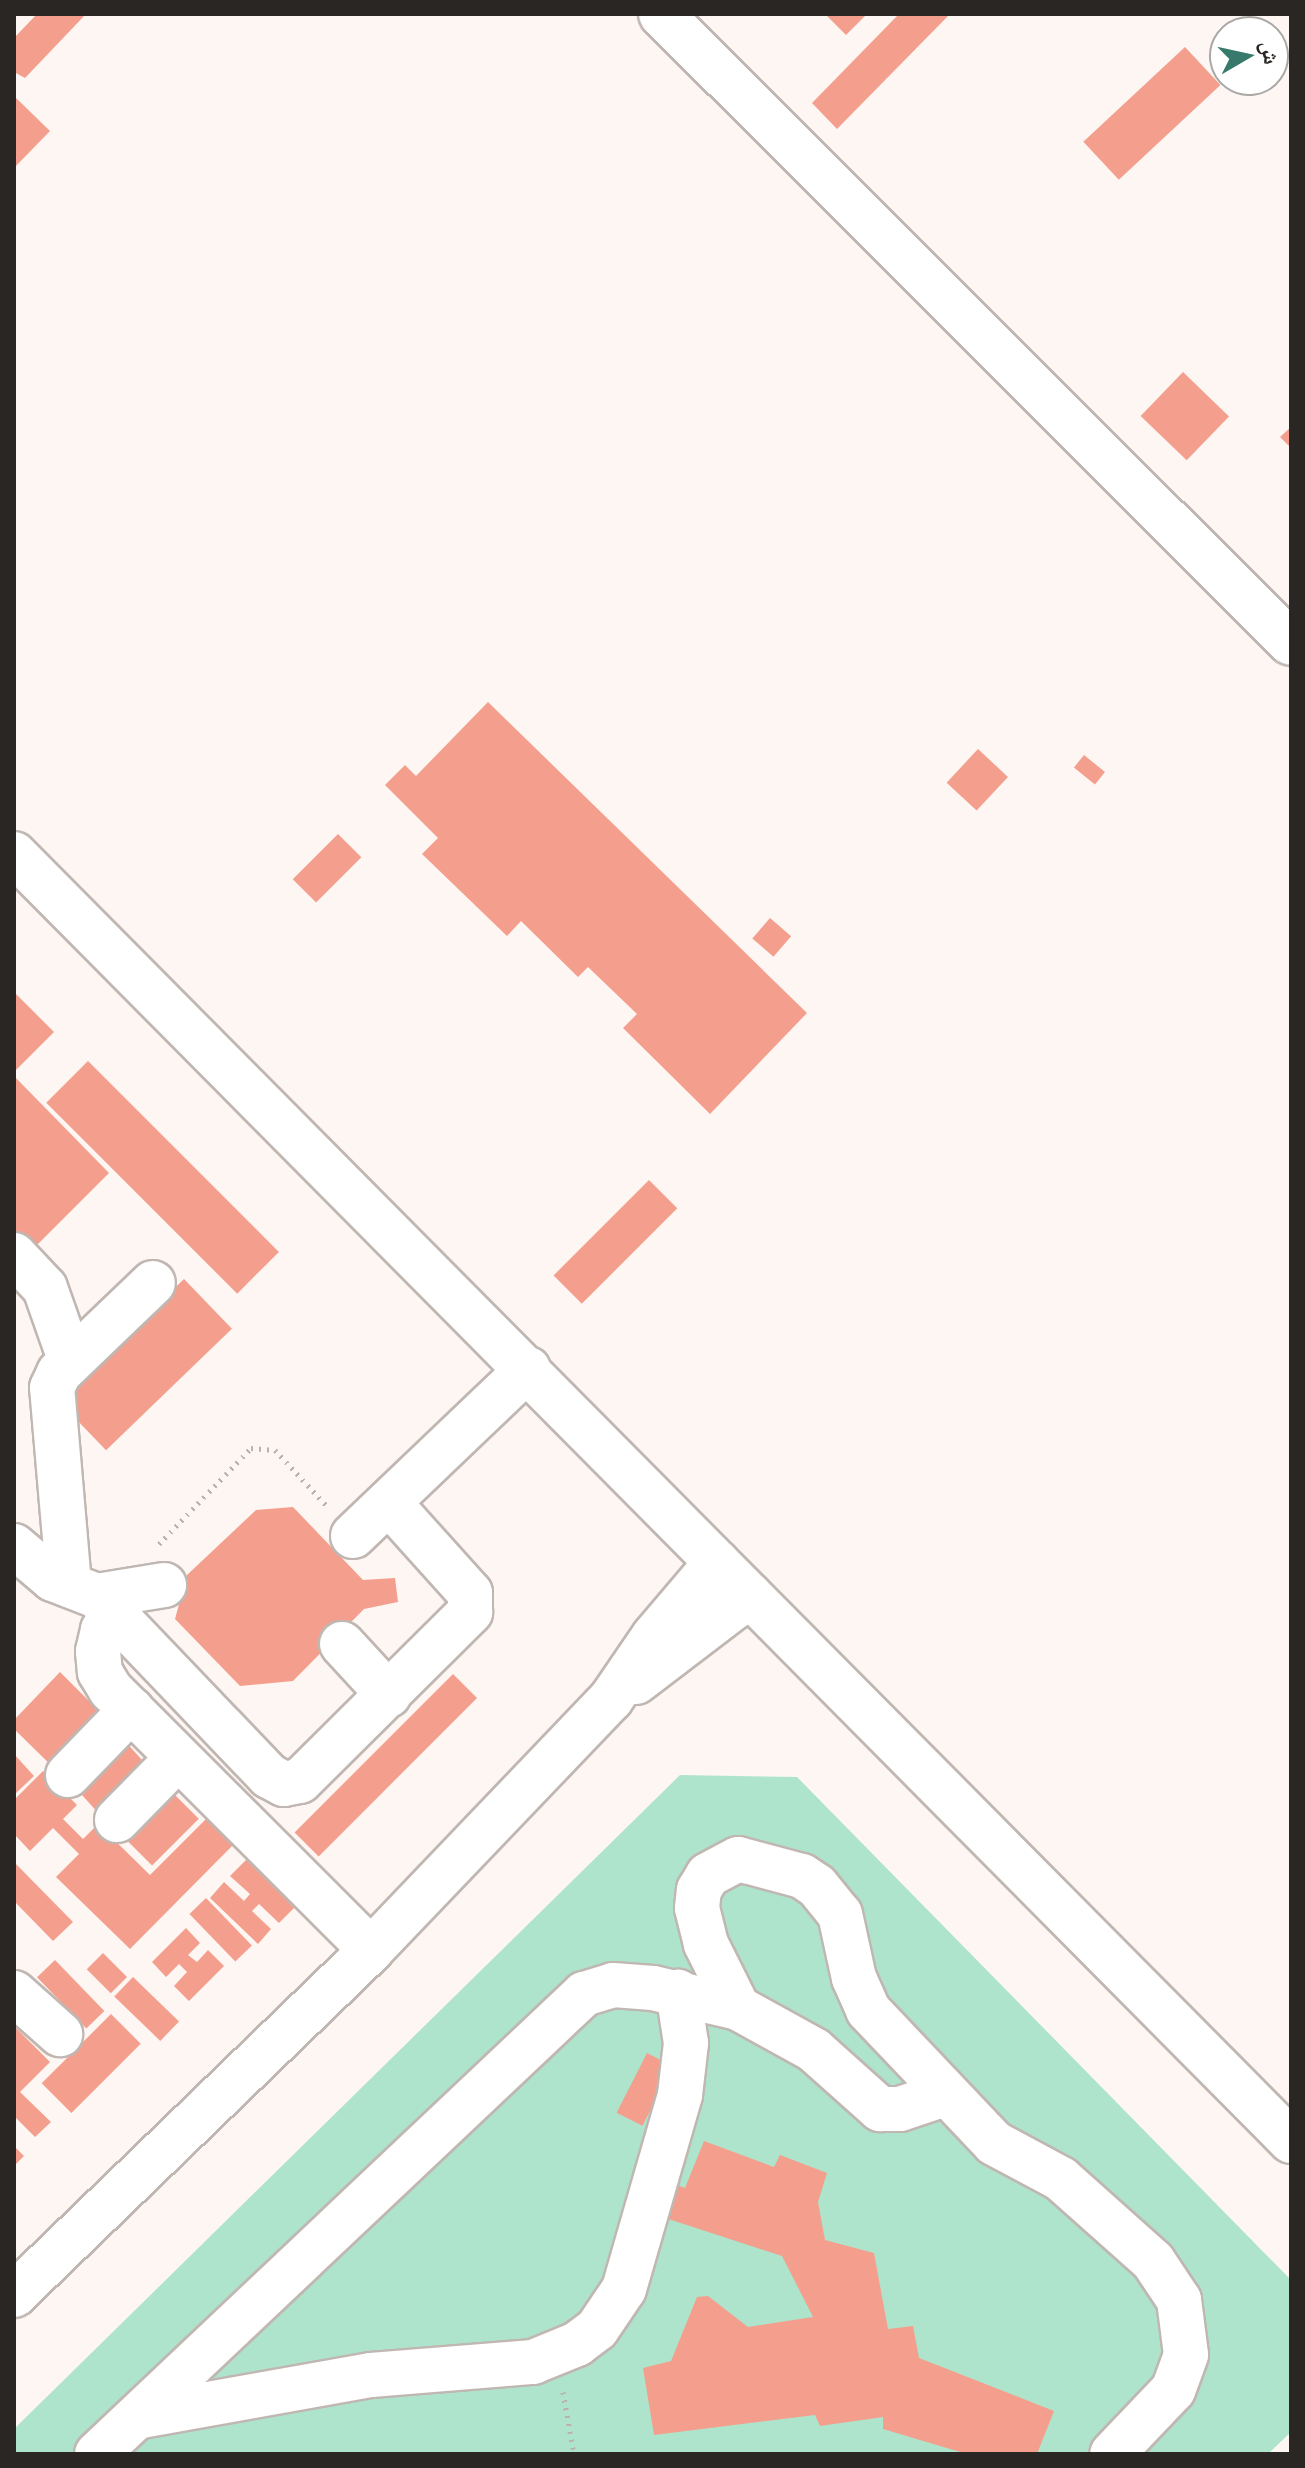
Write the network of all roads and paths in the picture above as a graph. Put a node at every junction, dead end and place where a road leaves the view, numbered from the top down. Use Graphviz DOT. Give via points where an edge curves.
graph roads {
  1 [pos="661,14"];
  2 [pos="1291,643"];
  3 [pos="14,854"];
  4 [pos="14,1255"];
  5 [pos="153,1283"];
  6 [pos="71,1362"];
  7 [pos="528,1369"];
  8 [pos="389,1503"];
  9 [pos="353,1536"];
  10 [pos="14,1546"];
  11 [pos="717,1562"];
  12 [pos="118,1594"];
  13 [pos="750,1595"];
  14 [pos="342,1644"];
  15 [pos="389,1695"];
  16 [pos="611,1699"];
  17 [pos="131,1710"];
  18 [pos="178,1758"];
  19 [pos="68,1775"];
  20 [pos="117,1820"];
  21 [pos="371,1950"];
  22 [pos="678,1992"];
  23 [pos="14,1993"];
  24 [pos="738,2008"];
  25 [pos="60,2034"];
  26 [pos="945,2094"];
  27 [pos="1291,2141"];
  28 [pos="14,2295"];
  29 [pos="556,2355"];
  30 [pos="141,2416"];
  31 [pos="97,2454"];
  32 [pos="574,2454"];
  33 [pos="1112,2454"];
  1 -- 2 [label="street"];
  3 -- 7 [label="street"];
  4 -- 6 [label="street" via="45,1288"];
  5 -- 6 [label="street"];
  6 -- 12 [label="street" via="59,1373 51,1405"];
  7 -- 8 [label="street"];
  7 -- 11 [label="street"];
  8 -- 9 [label="street"];
  8 -- 15 [label="street" via="464,1584 470,1612"];
  9 -- 12 [label="path" via="284,1457 263,1446 251,1448"];
  10 -- 12 [label="street" via="39,1571"];
  11 -- 13 [label="street"];
  11 -- 16 [label="street" via="654,1636"];
  12 -- 15 [label="street" via="269,1776 284,1784 300,1781"];
  12 -- 17 [label="street" via="100,1640 100,1672"];
  13 -- 16 [label="street"];
  13 -- 27 [label="street"];
  14 -- 15 [label="street"];
  16 -- 21 [label="street"];
  17 -- 18 [label="street"];
  17 -- 19 [label="street"];
  18 -- 20 [label="street"];
  18 -- 21 [label="street"];
  21 -- 28 [label="street"];
  22 -- 24 [label="street"];
  22 -- 29 [label="street" via="685,2070 624,2289 597,2329"];
  22 -- 30 [label="street" via="613,1985 571,2002"];
  23 -- 25 [label="street"];
  24 -- 26 [label="street" via="814,2050 880,2109 900,2109"];
  24 -- 26 [label="street" via="706,1944 697,1908 708,1875 738,1859 802,1876 830,1898 846,1931 854,1978 868,2010"];
  26 -- 33 [label="street" via="994,2143 1043,2167 1120,2227 1179,2300 1188,2336 1181,2373 1162,2404"];
  29 -- 30 [label="street" via="508,2365 316,2383"];
  29 -- 32 [label="path"];
  30 -- 31 [label="street"];
}
